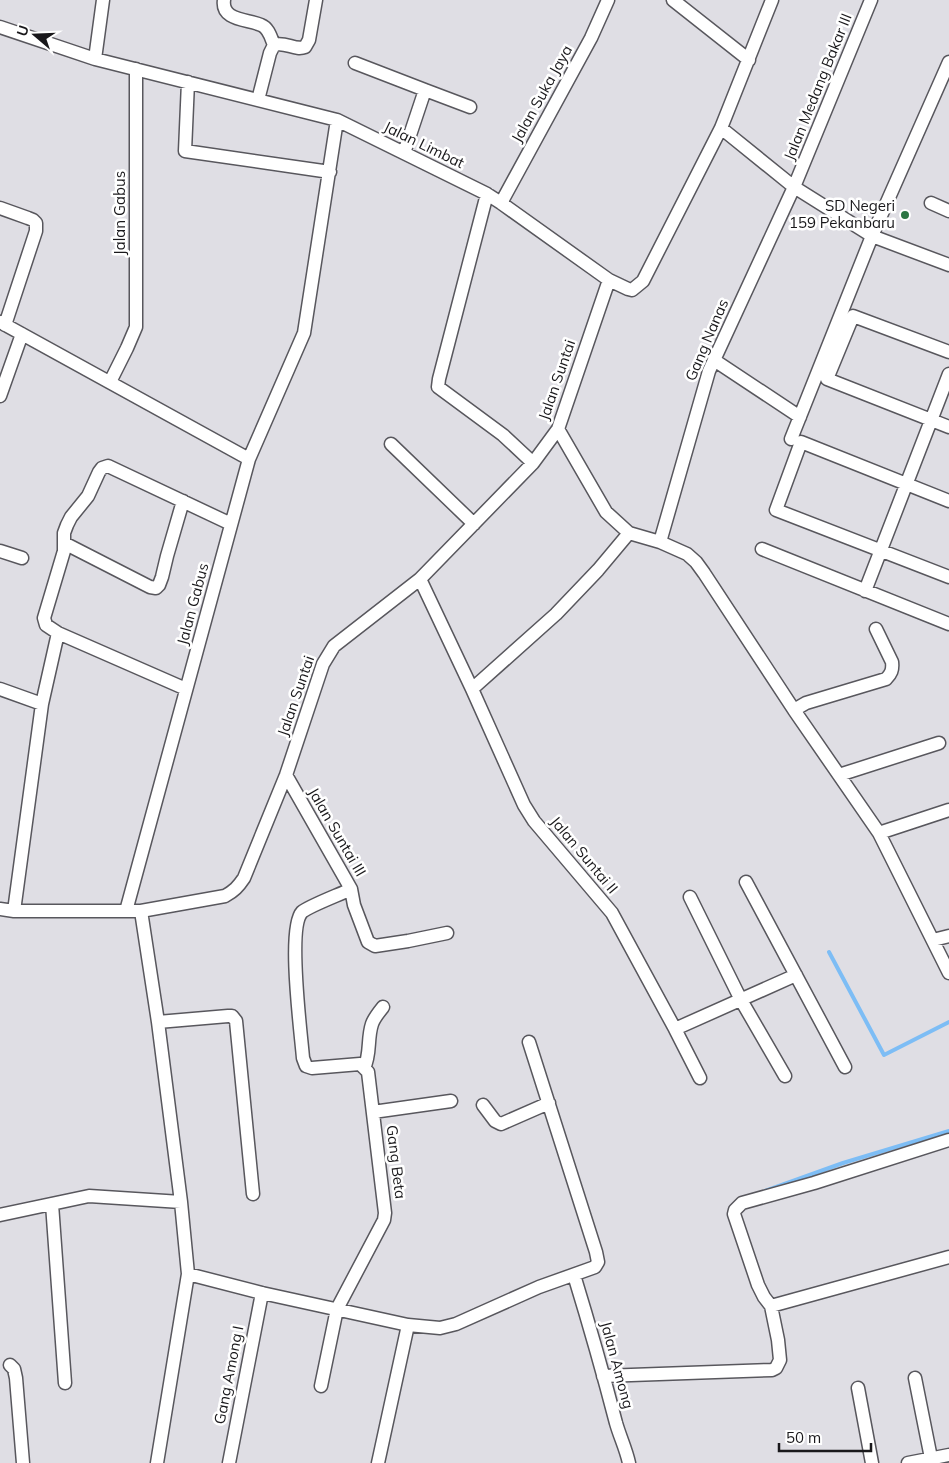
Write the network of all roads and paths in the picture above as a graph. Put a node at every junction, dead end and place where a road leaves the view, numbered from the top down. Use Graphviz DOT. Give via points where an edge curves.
graph roads {
  1 [pos="103,0"];
  2 [pos="224,0"];
  3 [pos="316,0"];
  4 [pos="608,0"];
  5 [pos="673,0"];
  6 [pos="772,0"];
  7 [pos="871,0"];
  8 [pos="0,27"];
  9 [pos="274,45"];
  10 [pos="95,60"];
  11 [pos="749,60"];
  12 [pos="355,63"];
  13 [pos="949,63"];
  14 [pos="136,69"];
  15 [pos="188,82"];
  16 [pos="425,90"];
  17 [pos="258,100"];
  18 [pos="470,107"];
  19 [pos="337,120"];
  20 [pos="721,128"];
  21 [pos="404,153"];
  22 [pos="330,172"];
  23 [pos="794,187"];
  24 [pos="487,194"];
  25 [pos="501,203"];
  26 [pos="931,204"];
  27 [pos="0,208"];
  28 [pos="949,211"];
  29 [pos="872,236"];
  30 [pos="949,265"];
  31 [pos="610,280"];
  32 [pos="2,324"];
  33 [pos="22,334"];
  34 [pos="949,352"];
  35 [pos="714,360"];
  36 [pos="949,374"];
  37 [pos="110,382"];
  38 [pos="0,396"];
  39 [pos="800,417"];
  40 [pos="931,419"];
  41 [pos="949,427"];
  42 [pos="558,429"];
  43 [pos="791,439"];
  44 [pos="391,444"];
  45 [pos="249,460"];
  46 [pos="533,463"];
  47 [pos="906,483"];
  48 [pos="183,501"];
  49 [pos="949,501"];
  50 [pos="231,524"];
  51 [pos="474,524"];
  52 [pos="629,533"];
  53 [pos="64,542"];
  54 [pos="660,542"];
  55 [pos="762,549"];
  56 [pos="0,551"];
  57 [pos="880,551"];
  58 [pos="22,558"];
  59 [pos="949,577"];
  60 [pos="420,579"];
  61 [pos="866,590"];
  62 [pos="949,624"];
  63 [pos="876,629"];
  64 [pos="58,632"];
  65 [pos="0,689"];
  66 [pos="186,689"];
  67 [pos="472,689"];
  68 [pos="42,704"];
  69 [pos="794,710"];
  70 [pos="939,743"];
  71 [pos="839,775"];
  72 [pos="286,776"];
  73 [pos="949,810"];
  74 [pos="879,833"];
  75 [pos="746,882"];
  76 [pos="351,889"];
  77 [pos="690,898"];
  78 [pos="0,910"];
  79 [pos="14,911"];
  80 [pos="126,911"];
  81 [pos="141,911"];
  82 [pos="447,933"];
  83 [pos="949,936"];
  84 [pos="933,940"];
  85 [pos="949,972"];
  86 [pos="796,975"];
  87 [pos="741,1000"];
  88 [pos="383,1007"];
  89 [pos="158,1022"];
  90 [pos="675,1029"];
  91 [pos="529,1042"];
  92 [pos="845,1067"];
  93 [pos="364,1068"];
  94 [pos="785,1076"];
  95 [pos="700,1078"];
  96 [pos="451,1101"];
  97 [pos="549,1103"];
  98 [pos="483,1104"];
  99 [pos="373,1112"];
  100 [pos="949,1140"];
  101 [pos="253,1194"];
  102 [pos="180,1202"];
  103 [pos="52,1204"];
  104 [pos="0,1215"];
  105 [pos="949,1256"];
  106 [pos="188,1274"];
  107 [pos="574,1275"];
  108 [pos="262,1293"];
  109 [pos="771,1306"];
  110 [pos="337,1309"];
  111 [pos="408,1325"];
  112 [pos="10,1366"];
  113 [pos="604,1376"];
  114 [pos="915,1378"];
  115 [pos="65,1383"];
  116 [pos="321,1386"];
  117 [pos="858,1388"];
  118 [pos="949,1455"];
  119 [pos="931,1460"];
  120 [pos="22,1463"];
  121 [pos="157,1463"];
  122 [pos="230,1463"];
  123 [pos="378,1463"];
  124 [pos="629,1463"];
  125 [pos="872,1463"];
  126 [pos="908,1463"];
  1 -- 10 [label="street"];
  2 -- 9 [label="street" via="226,11 232,16 262,25"];
  3 -- 9 [label="street" via="305,48 280,43"];
  4 -- 25 [label="street, Jalan Suka Jaya" via="591,38"];
  5 -- 11 [label="street"];
  6 -- 11 [label="street"];
  7 -- 23 [label="street, Jalan Medang Bakar III"];
  8 -- 10 [label="street, Jalan Limbat"];
  9 -- 17 [label="street"];
  10 -- 14 [label="street, Jalan Limbat"];
  11 -- 20 [label="street"];
  12 -- 16 [label="street"];
  13 -- 29 [label="street"];
  14 -- 15 [label="street, Jalan Limbat"];
  14 -- 37 [label="street, Jalan Gabus" via="136,327"];
  15 -- 17 [label="street, Jalan Limbat"];
  15 -- 22 [label="street" via="185,151"];
  16 -- 18 [label="street"];
  16 -- 21 [label="street"];
  17 -- 19 [label="street, Jalan Limbat"];
  19 -- 21 [label="street, Jalan Limbat"];
  19 -- 22 [label="street, Jalan Gabus"];
  20 -- 23 [label="street"];
  20 -- 31 [label="street, Jalan Limbat" via="643,281 632,290"];
  21 -- 24 [label="street, Jalan Limbat"];
  22 -- 45 [label="street, Jalan Gabus" via="304,333"];
  23 -- 29 [label="street"];
  23 -- 35 [label="street, Gang Nanas"];
  24 -- 25 [label="street, Jalan Limbat"];
  24 -- 46 [label="street" via="438,387 503,435"];
  25 -- 31 [label="street, Jalan Limbat"];
  26 -- 28 [label="street"];
  27 -- 32 [label="street" via="36,224"];
  29 -- 30 [label="street"];
  29 -- 39 [label="street"];
  31 -- 42 [label="street, Jalan Suntai"];
  32 -- 33 [label="street"];
  33 -- 37 [label="street"];
  33 -- 38 [label="street"];
  34 -- 40 [label="street" via="853,316 827,380"];
  35 -- 39 [label="street"];
  35 -- 54 [label="street, Gang Nanas"];
  36 -- 40 [label="street"];
  37 -- 45 [label="street"];
  39 -- 43 [label="street"];
  40 -- 41 [label="street"];
  40 -- 47 [label="street"];
  42 -- 46 [label="street, Jalan Suntai"];
  42 -- 52 [label="street" via="606,512"];
  44 -- 51 [label="street"];
  45 -- 50 [label="street, Jalan Gabus"];
  46 -- 51 [label="street, Jalan Suntai"];
  47 -- 49 [label="street"];
  47 -- 57 [label="street"];
  47 -- 57 [label="street" via="801,442 776,510"];
  48 -- 50 [label="street"];
  48 -- 53 [label="street" via="108,466 102,468 88,496 66,525"];
  48 -- 53 [label="street" via="160,585 156,588"];
  50 -- 66 [label="street, Jalan Gabus"];
  51 -- 60 [label="street, Jalan Suntai"];
  52 -- 54 [label="street"];
  52 -- 67 [label="street" via="556,614"];
  53 -- 64 [label="street" via="44,618 46,625"];
  54 -- 69 [label="street" via="687,554 696,562"];
  55 -- 61 [label="street"];
  56 -- 58 [label="street"];
  57 -- 59 [label="street"];
  57 -- 61 [label="street"];
  60 -- 67 [label="street, Jalan Suntai II"];
  60 -- 72 [label="street, Jalan Suntai" via="334,646 323,664"];
  61 -- 62 [label="street"];
  63 -- 69 [label="street" via="893,668 886,680 806,703"];
  64 -- 66 [label="street"];
  64 -- 68 [label="street"];
  65 -- 68 [label="street"];
  66 -- 80 [label="street, Jalan Gabus"];
  67 -- 90 [label="street, Jalan Suntai II" via="524,805 612,913"];
  68 -- 79 [label="street"];
  69 -- 71 [label="street"];
  70 -- 71 [label="street"];
  71 -- 74 [label="street"];
  72 -- 76 [label="street, Jalan Suntai III"];
  72 -- 81 [label="street, Jalan Suntai" via="244,878 234,892"];
  73 -- 74 [label="street"];
  74 -- 84 [label="street"];
  75 -- 86 [label="street"];
  76 -- 82 [label="street, Jalan Suntai III" via="354,905 371,945"];
  76 -- 93 [label="street" via="306,910 299,917 296,977 306,1066 360,1064"];
  77 -- 87 [label="street"];
  78 -- 79 [label="street, Jalan Suntai"];
  79 -- 80 [label="street, Jalan Suntai"];
  80 -- 81 [label="street, Jalan Suntai"];
  81 -- 89 [label="street"];
  83 -- 84 [label="street"];
  84 -- 85 [label="street"];
  86 -- 87 [label="street"];
  86 -- 92 [label="street"];
  87 -- 90 [label="street"];
  87 -- 94 [label="street"];
  88 -- 93 [label="street" via="373,1022"];
  89 -- 101 [label="street" via="228,1016 236,1022"];
  89 -- 102 [label="street"];
  90 -- 95 [label="street, Jalan Suntai II"];
  91 -- 97 [label="street"];
  93 -- 99 [label="street, Gang Beta" via="368,1072"];
  96 -- 99 [label="street"];
  97 -- 98 [label="street" via="501,1124"];
  97 -- 107 [label="street" via="598,1262 595,1267"];
  99 -- 110 [label="street, Gang Beta" via="386,1213"];
  100 -- 109 [label="street" via="738,1206 735,1218 758,1285"];
  102 -- 103 [label="street" via="90,1196"];
  102 -- 106 [label="street"];
  103 -- 104 [label="street"];
  103 -- 115 [label="street"];
  105 -- 109 [label="street"];
  106 -- 108 [label="street"];
  106 -- 121 [label="street"];
  107 -- 111 [label="street" via="456,1324 440,1328"];
  107 -- 113 [label="street, Jalan Among"];
  108 -- 110 [label="street"];
  108 -- 122 [label="street, Gang Among I"];
  109 -- 113 [label="street" via="780,1360 772,1370"];
  110 -- 111 [label="street"];
  110 -- 116 [label="street, Gang Beta"];
  111 -- 123 [label="street"];
  112 -- 120 [label="street" via="16,1374"];
  113 -- 124 [label="street, Jalan Among"];
  114 -- 119 [label="street"];
  117 -- 125 [label="street"];
  118 -- 119 [label="street"];
  119 -- 126 [label="street"];
}
